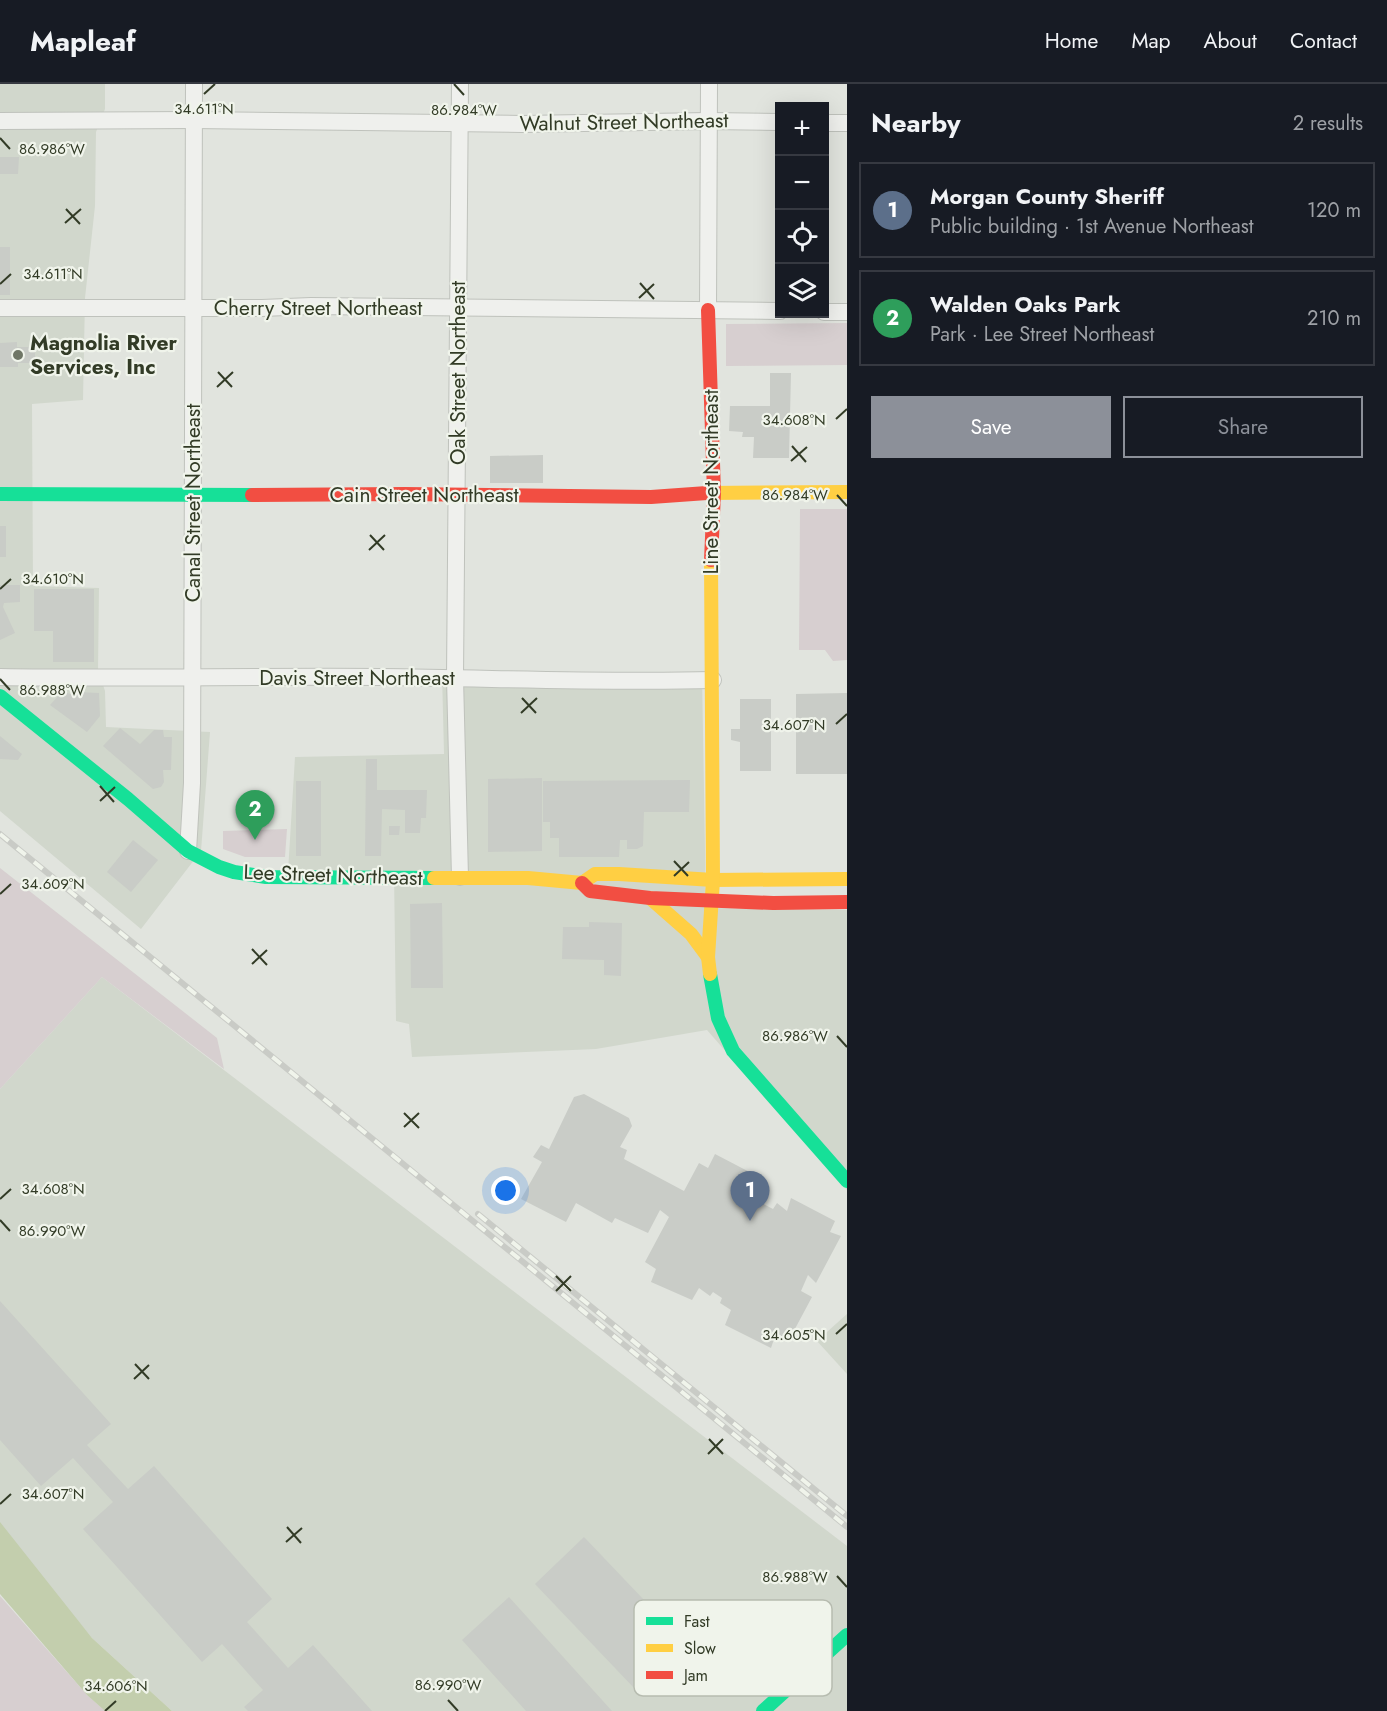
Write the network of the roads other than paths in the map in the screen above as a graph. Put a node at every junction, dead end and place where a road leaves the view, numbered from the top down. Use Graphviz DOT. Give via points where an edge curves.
graph roads {
  1 [pos="194,84"];
  2 [pos="460,84"];
  3 [pos="709,84"];
  4 [pos="193,120"];
  5 [pos="0,121"];
  6 [pos="709,121"];
  7 [pos="775,122"];
  8 [pos="460,123"];
  9 [pos="829,123"];
  10 [pos="847,123"];
  11 [pos="0,308"];
  12 [pos="193,308"];
  13 [pos="458,308"];
  14 [pos="708,310"];
  15 [pos="775,311"];
  16 [pos="829,312"];
  17 [pos="847,312"];
  18 [pos="847,492"];
  19 [pos="714,493"];
  20 [pos="0,494"];
  21 [pos="193,495"];
  22 [pos="456,495"];
  23 [pos="0,677"];
  24 [pos="192,677"];
  25 [pos="455,678"];
  26 [pos="713,680"];
  27 [pos="0,696"];
  28 [pos="188,851"];
  29 [pos="460,877"];
  30 [pos="847,879"];
  31 [pos="713,880"];
  32 [pos="582,883"];
  33 [pos="650,898"];
  34 [pos="712,901"];
  35 [pos="847,902"];
  36 [pos="708,957"];
  37 [pos="847,1181"];
  38 [pos="847,1635"];
  39 [pos="832,1649"];
  40 [pos="780,1696"];
  41 [pos="763,1711"];
  1 -- 4 [label="street, Canal Street Northeast"];
  2 -- 8 [label="street, Oak Street Northeast"];
  3 -- 6 [label="street, Line Street Northeast"];
  4 -- 5 [label="street, Walnut Street Northeast"];
  4 -- 8 [label="street, Walnut Street Northeast"];
  4 -- 12 [label="street, Canal Street Northeast"];
  6 -- 7 [label="street, Walnut Street Northeast"];
  6 -- 8 [label="street, Walnut Street Northeast"];
  6 -- 14 [label="street, Line Street Northeast"];
  8 -- 13 [label="street, Oak Street Northeast"];
  9 -- 10 [label="street"];
  11 -- 12 [label="street, Cherry Street Northeast"];
  12 -- 13 [label="street, Cherry Street Northeast"];
  12 -- 21 [label="street, Canal Street Northeast"];
  13 -- 14 [label="street, Cherry Street Northeast"];
  13 -- 22 [label="street, Oak Street Northeast"];
  14 -- 15 [label="street, Cherry Street Northeast"];
  14 -- 19 [label="street, Line Street Northeast"];
  16 -- 17 [label="street"];
  18 -- 19 [label="street, Cain Street Northeast"];
  19 -- 22 [label="street, Cain Street Northeast"];
  19 -- 26 [label="street, Line Street Northeast"];
  20 -- 21 [label="street, Cain Street Northeast"];
  21 -- 22 [label="street, Cain Street Northeast"];
  21 -- 24 [label="street, Canal Street Northeast"];
  22 -- 25 [label="street, Oak Street Northeast"];
  23 -- 24 [label="street, Davis Street Northeast"];
  24 -- 25 [label="street, Davis Street Northeast"];
  24 -- 28 [label="street, Canal Street Northeast"];
  25 -- 26 [label="street, Davis Street Northeast"];
  25 -- 29 [label="street, Oak Street Northeast"];
  26 -- 31 [label="street, Line Street Northeast"];
  27 -- 28 [label="street, Lee Street Northeast"];
  28 -- 29 [label="street, Lee Street Northeast" via="219,867 266,877"];
  29 -- 32 [label="street, Lee Street Northeast"];
  30 -- 31 [label="street, Lee Street Northeast"];
  31 -- 32 [label="street, Lee Street Northeast" via="595,874"];
  31 -- 34 [label="street"];
  32 -- 33 [label="street, Lee Street Northeast" via="590,891"];
  33 -- 34 [label="street, Lee Street Northeast"];
  33 -- 36 [label="street" via="691,934"];
  34 -- 35 [label="street, Lee Street Northeast"];
  34 -- 36 [label="street"];
  36 -- 37 [label="street" via="718,1018 733,1051"];
  38 -- 39 [label="street"];
  40 -- 41 [label="street"];
}
